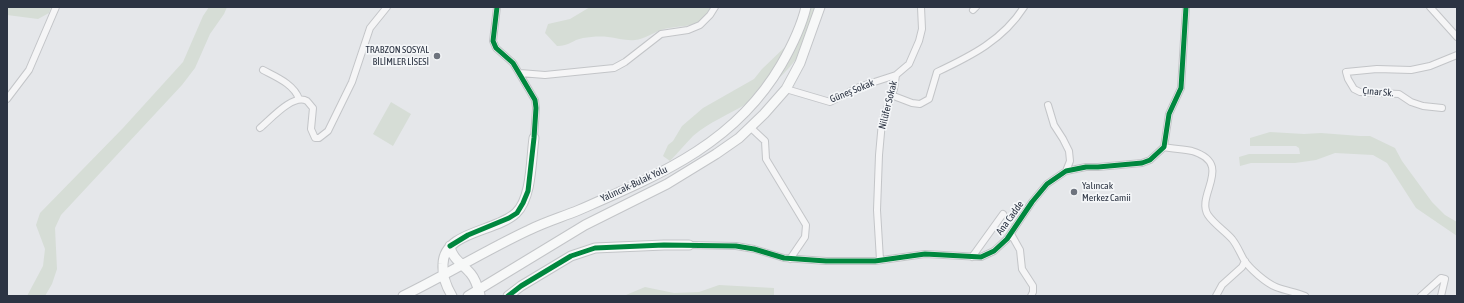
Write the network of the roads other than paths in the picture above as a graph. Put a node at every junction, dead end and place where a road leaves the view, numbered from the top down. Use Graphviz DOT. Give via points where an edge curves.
graph roads {
  1 [pos="56,7"];
  2 [pos="387,7"];
  3 [pos="497,7"];
  4 [pos="715,7"];
  5 [pos="806,7"];
  6 [pos="820,7"];
  7 [pos="921,7"];
  8 [pos="1024,7"];
  9 [pos="1186,7"];
  10 [pos="1430,7"];
  11 [pos="1457,37"];
  12 [pos="1457,55"];
  13 [pos="263,70"];
  14 [pos="520,73"];
  15 [pos="896,74"];
  16 [pos="786,89"];
  17 [pos="891,95"];
  18 [pos="7,99"];
  19 [pos="299,99"];
  20 [pos="1048,105"];
  21 [pos="1442,108"];
  22 [pos="260,128"];
  23 [pos="750,128"];
  24 [pos="534,138"];
  25 [pos="1164,147"];
  26 [pos="1066,171"];
  27 [pos="1003,214"];
  28 [pos="1011,234"];
  29 [pos="689,245"];
  30 [pos="450,246"];
  31 [pos="972,257"];
  32 [pos="790,259"];
  33 [pos="880,260"];
  34 [pos="1244,261"];
  35 [pos="462,265"];
  36 [pos="444,276"];
  37 [pos="480,293"];
  38 [pos="403,296"];
  39 [pos="452,296"];
  40 [pos="468,296"];
  41 [pos="508,296"];
  42 [pos="1031,296"];
  43 [pos="1216,296"];
  44 [pos="1306,296"];
  45 [pos="1421,296"];
  46 [pos="1440,296"];
  1 -- 18 [label="street" via="29,70"];
  2 -- 19 [label="street" via="370,28 352,82 328,131 319,138 315,138 311,129 313,108 306,101"];
  3 -- 14 [label="street" via="493,41 496,48"];
  4 -- 14 [label="street" via="700,25 688,30 661,34 614,68 545,75"];
  5 -- 35 [label="main road, Yalıncak-Bulak Yolu" via="791,47 772,80 756,101 726,131 672,167 530,230"];
  6 -- 16 [label="main road, Yalıncak-Bulak Yolu" via="800,63"];
  7 -- 15 [label="street, Nilüfer Sokak" via="922,29 919,41 909,64"];
  8 -- 17 [label="street" via="1004,32 972,55 937,72 929,99 920,104"];
  9 -- 25 [label="street" via="1181,88 1169,114"];
  10 -- 11 [label="street"];
  12 -- 21 [label="street, Çınar Sk." via="1412,70 1377,69 1346,72 1354,89 1360,92 1399,94 1423,106"];
  13 -- 19 [label="street" via="284,82"];
  14 -- 24 [label="street" via="536,108"];
  15 -- 16 [label="street, Güneş Sokak" via="859,87 830,102"];
  15 -- 17 [label="street, Nilüfer Sokak"];
  16 -- 23 [label="main road, Yalıncak-Bulak Yolu"];
  17 -- 33 [label="street, Nilüfer Sokak" via="882,122 879,154 877,210"];
  19 -- 22 [label="street" via="289,102"];
  20 -- 26 [label="street" via="1054,125 1069,151 1070,161"];
  23 -- 32 [label="street" via="765,141 766,159 806,225 805,237"];
  23 -- 37 [label="main road, Yalıncak-Bulak Yolu" via="716,154 673,180 586,225"];
  24 -- 30 [label="main road" via="528,191 517,213"];
  25 -- 26 [label="street, Ana Cadde" via="1150,160 1142,163"];
  25 -- 34 [label="street" via="1192,151 1208,161 1212,167 1213,179 1206,200 1206,210 1233,240"];
  26 -- 28 [label="street, Ana Cadde" via="1047,184"];
  27 -- 31 [label="street"];
  28 -- 31 [label="street, Ana Cadde" via="994,251 981,257"];
  28 -- 42 [label="street" via="1020,250 1022,268 1034,286"];
  29 -- 32 [label="street, Ana Cadde" via="736,246"];
  29 -- 41 [label="main road" via="587,250 571,256"];
  30 -- 35 [label="main road" via="452,253"];
  30 -- 36 [label="main road" via="443,256"];
  31 -- 33 [label="street, Ana Cadde" via="925,254"];
  32 -- 33 [label="street, Ana Cadde"];
  34 -- 43 [label="street" via="1242,267 1222,285"];
  34 -- 44 [label="street" via="1275,286"];
  35 -- 36 [label="main road, Yalıncak-Bulak Yolu"];
  35 -- 37 [label="main road" via="472,275"];
  36 -- 38 [label="main road, Yalıncak-Bulak Yolu"];
  36 -- 39 [label="main road"];
  37 -- 40 [label="main road, Yalıncak-Bulak Yolu"];
  45 -- 46 [label="street" via="1441,278 1444,279"];
}
